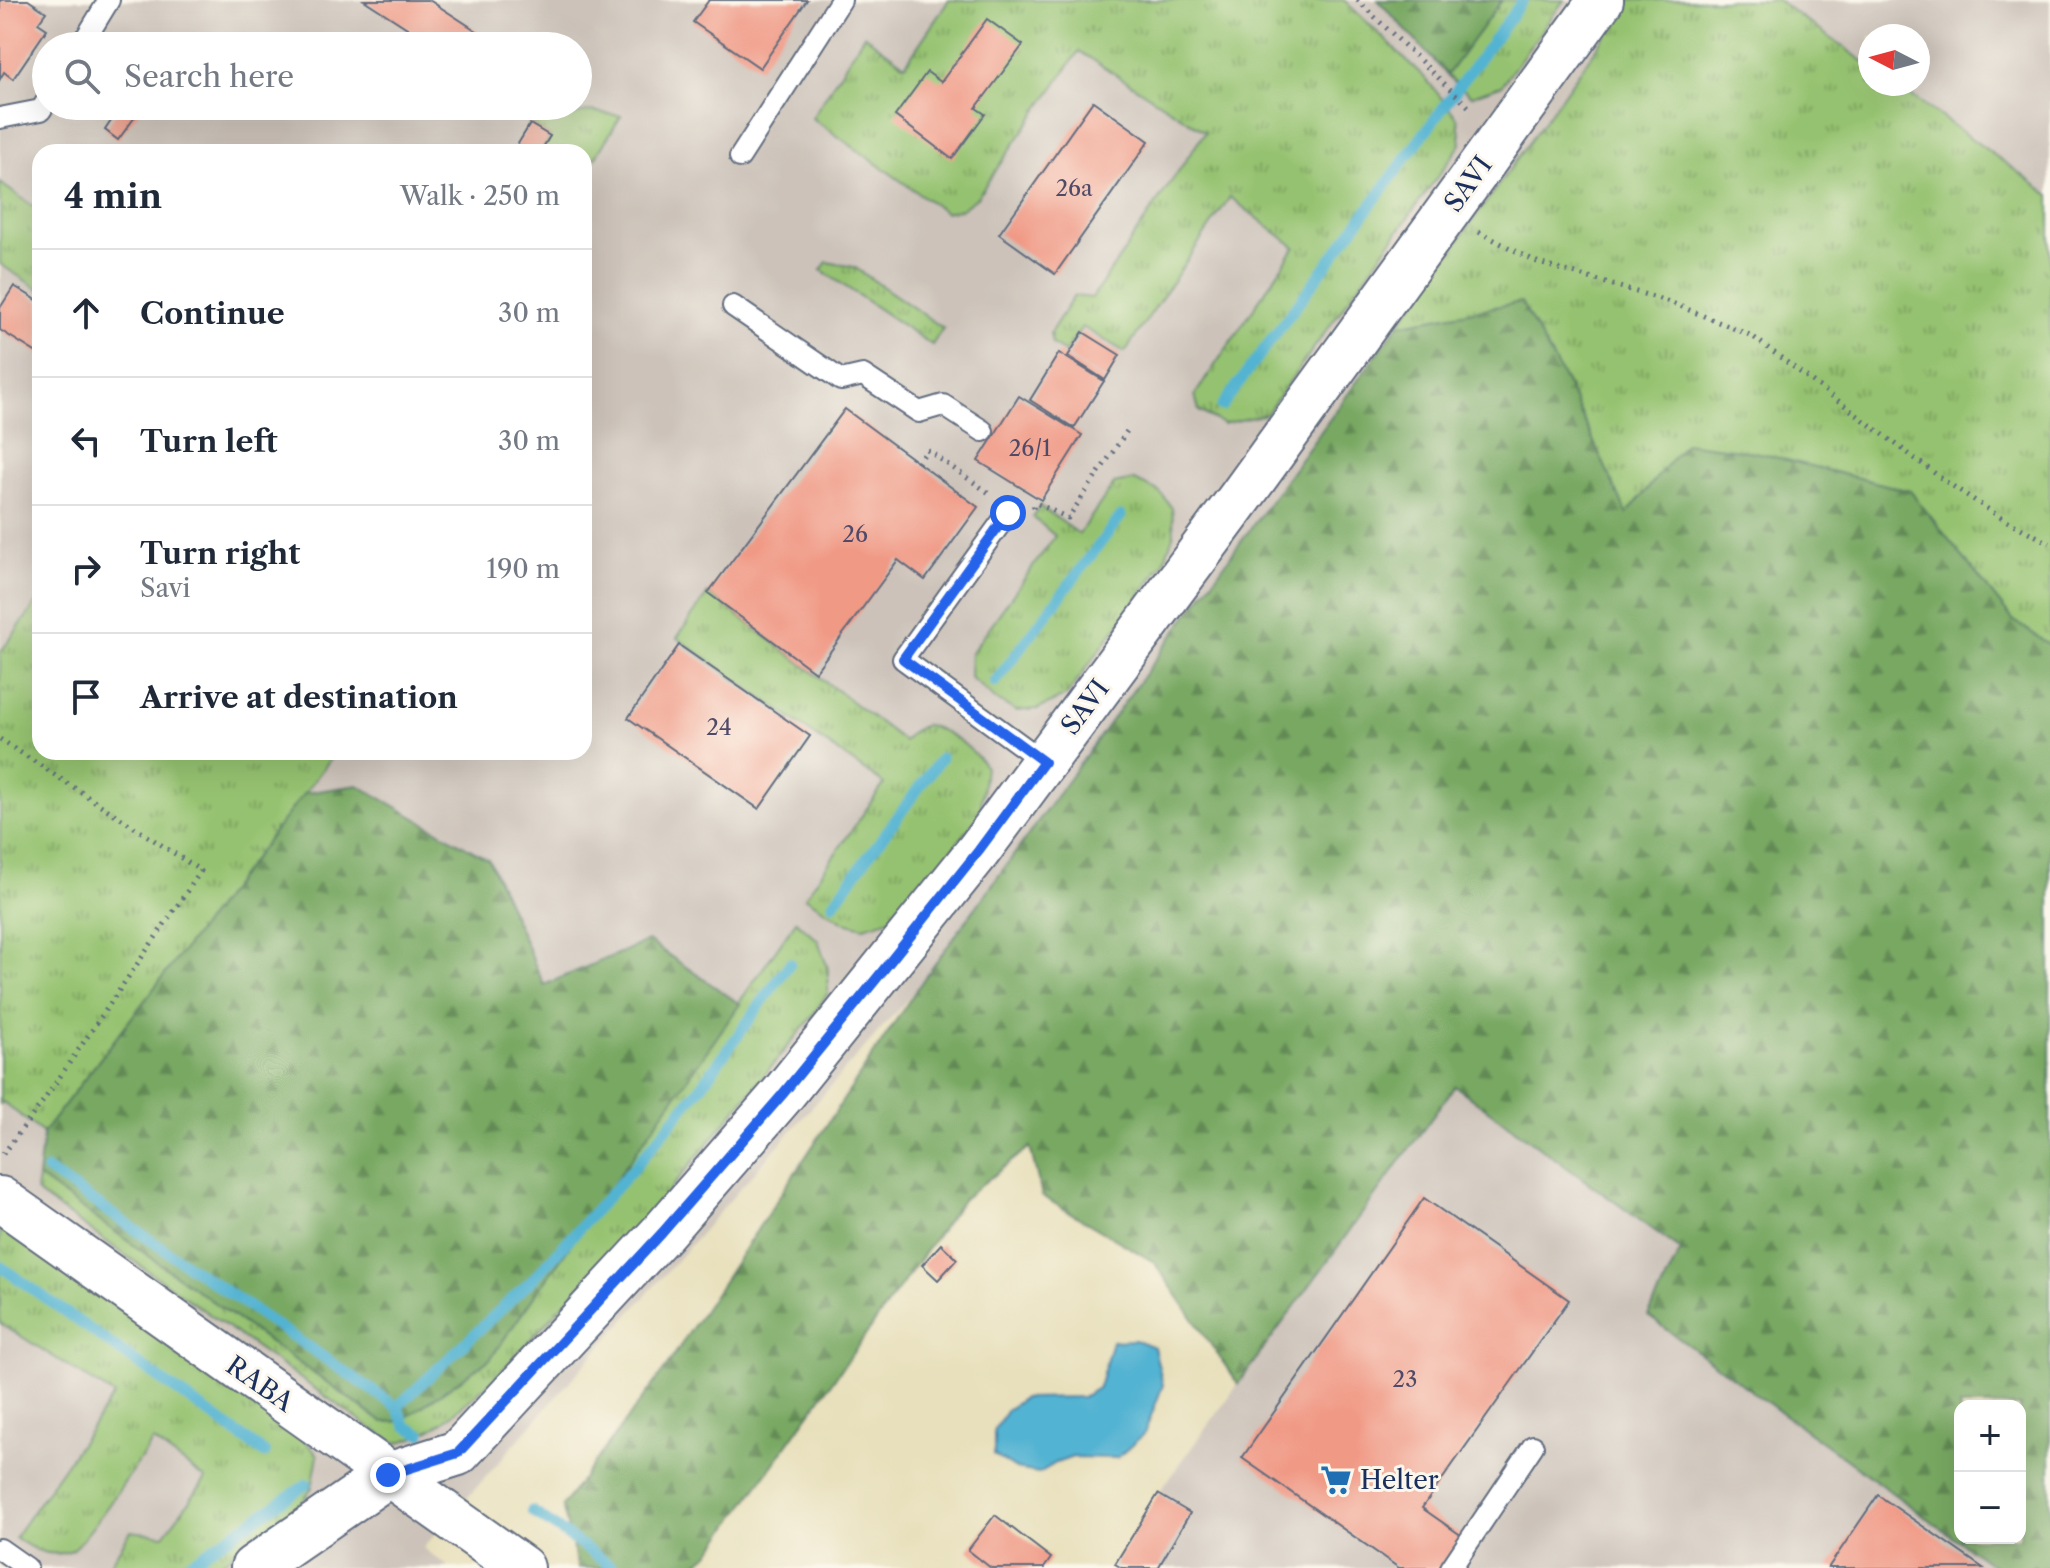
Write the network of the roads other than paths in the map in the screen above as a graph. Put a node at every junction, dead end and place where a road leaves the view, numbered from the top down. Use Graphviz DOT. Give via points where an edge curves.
graph roads {
  1 [pos="109,0"];
  2 [pos="841,0"];
  3 [pos="1601,0"];
  4 [pos="90,32"];
  5 [pos="32,112"];
  6 [pos="0,118"];
  7 [pos="740,157"];
  8 [pos="733,306"];
  9 [pos="983,431"];
  10 [pos="1008,513"];
  11 [pos="1044,762"];
  12 [pos="0,1199"];
  13 [pos="1533,1446"];
  14 [pos="388,1475"];
  15 [pos="0,1549"];
  16 [pos="27,1568"];
  17 [pos="253,1568"];
  18 [pos="522,1568"];
  19 [pos="1451,1568"];
  1 -- 4 [label="lane"];
  2 -- 7 [label="lane"];
  3 -- 11 [label="street, SAVI"];
  5 -- 6 [label="lane"];
  8 -- 9 [label="lane" via="841,380 863,375 919,412 943,405"];
  10 -- 11 [label="lane" via="903,659"];
  11 -- 14 [label="street, SAVI" via="877,978 662,1233 458,1453"];
  12 -- 14 [label="street, RABA"];
  13 -- 19 [label="lane"];
  14 -- 17 [label="street, SAVI"];
  14 -- 18 [label="street, RABA"];
  15 -- 16 [label="lane"];
}
